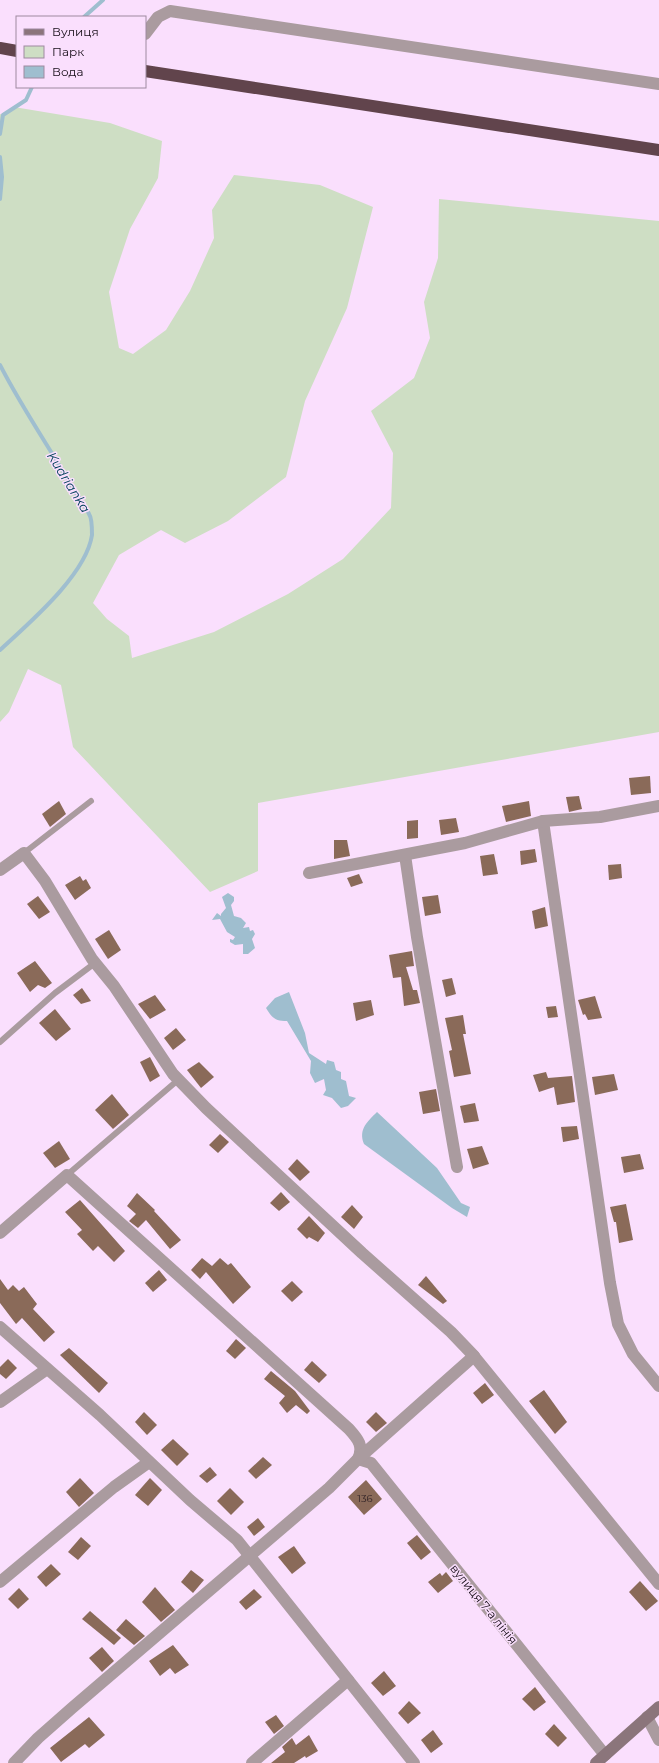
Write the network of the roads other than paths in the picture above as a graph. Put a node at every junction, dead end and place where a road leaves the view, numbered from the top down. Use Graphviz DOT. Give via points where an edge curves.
graph roads {
  1 [pos="146,33"];
  2 [pos="0,48"];
  3 [pos="16,51"];
  4 [pos="146,71"];
  5 [pos="659,84"];
  6 [pos="659,150"];
  7 [pos="91,801"];
  8 [pos="659,806"];
  9 [pos="543,821"];
  10 [pos="24,853"];
  11 [pos="405,855"];
  12 [pos="0,870"];
  13 [pos="309,873"];
  14 [pos="95,963"];
  15 [pos="0,1042"];
  16 [pos="178,1080"];
  17 [pos="457,1167"];
  18 [pos="67,1175"];
  19 [pos="0,1233"];
  20 [pos="0,1327"];
  21 [pos="474,1356"];
  22 [pos="47,1369"];
  23 [pos="659,1386"];
  24 [pos="0,1402"];
  25 [pos="358,1459"];
  26 [pos="150,1462"];
  27 [pos="250,1555"];
  28 [pos="0,1582"];
  29 [pos="659,1584"];
  30 [pos="348,1680"];
  31 [pos="659,1707"];
  32 [pos="647,1717"];
  33 [pos="659,1740"];
  34 [pos="600,1759"];
  35 [pos="14,1763"];
  36 [pos="252,1763"];
  37 [pos="414,1763"];
  1 -- 5 [label="street" via="158,17 170,10"];
  2 -- 3 [label="highway"];
  4 -- 6 [label="highway"];
  7 -- 10 [label="lane"];
  8 -- 9 [label="street" via="600,817"];
  9 -- 11 [label="street" via="465,843"];
  9 -- 23 [label="street" via="615,1310 618,1324 633,1354"];
  10 -- 12 [label="street"];
  10 -- 14 [label="street" via="45,881"];
  11 -- 13 [label="street"];
  11 -- 17 [label="street"];
  14 -- 15 [label="lane" via="55,993"];
  14 -- 16 [label="street" via="114,986"];
  16 -- 18 [label="lane"];
  16 -- 21 [label="street"];
  18 -- 19 [label="street"];
  18 -- 25 [label="street" via="349,1429 361,1446 362,1452"];
  20 -- 22 [label="street"];
  21 -- 25 [label="street"];
  21 -- 29 [label="street"];
  22 -- 24 [label="street"];
  22 -- 26 [label="street"];
  25 -- 27 [label="street" via="329,1488"];
  25 -- 34 [label="street, вулиця 7-а лінія" via="371,1463"];
  26 -- 27 [label="street" via="237,1540"];
  26 -- 28 [label="street" via="114,1487"];
  27 -- 30 [label="street"];
  27 -- 35 [label="street" via="38,1738"];
  30 -- 36 [label="street"];
  30 -- 37 [label="street"];
  31 -- 32 [label="street"];
  32 -- 33 [label="street"];
  32 -- 34 [label="street"];
}
